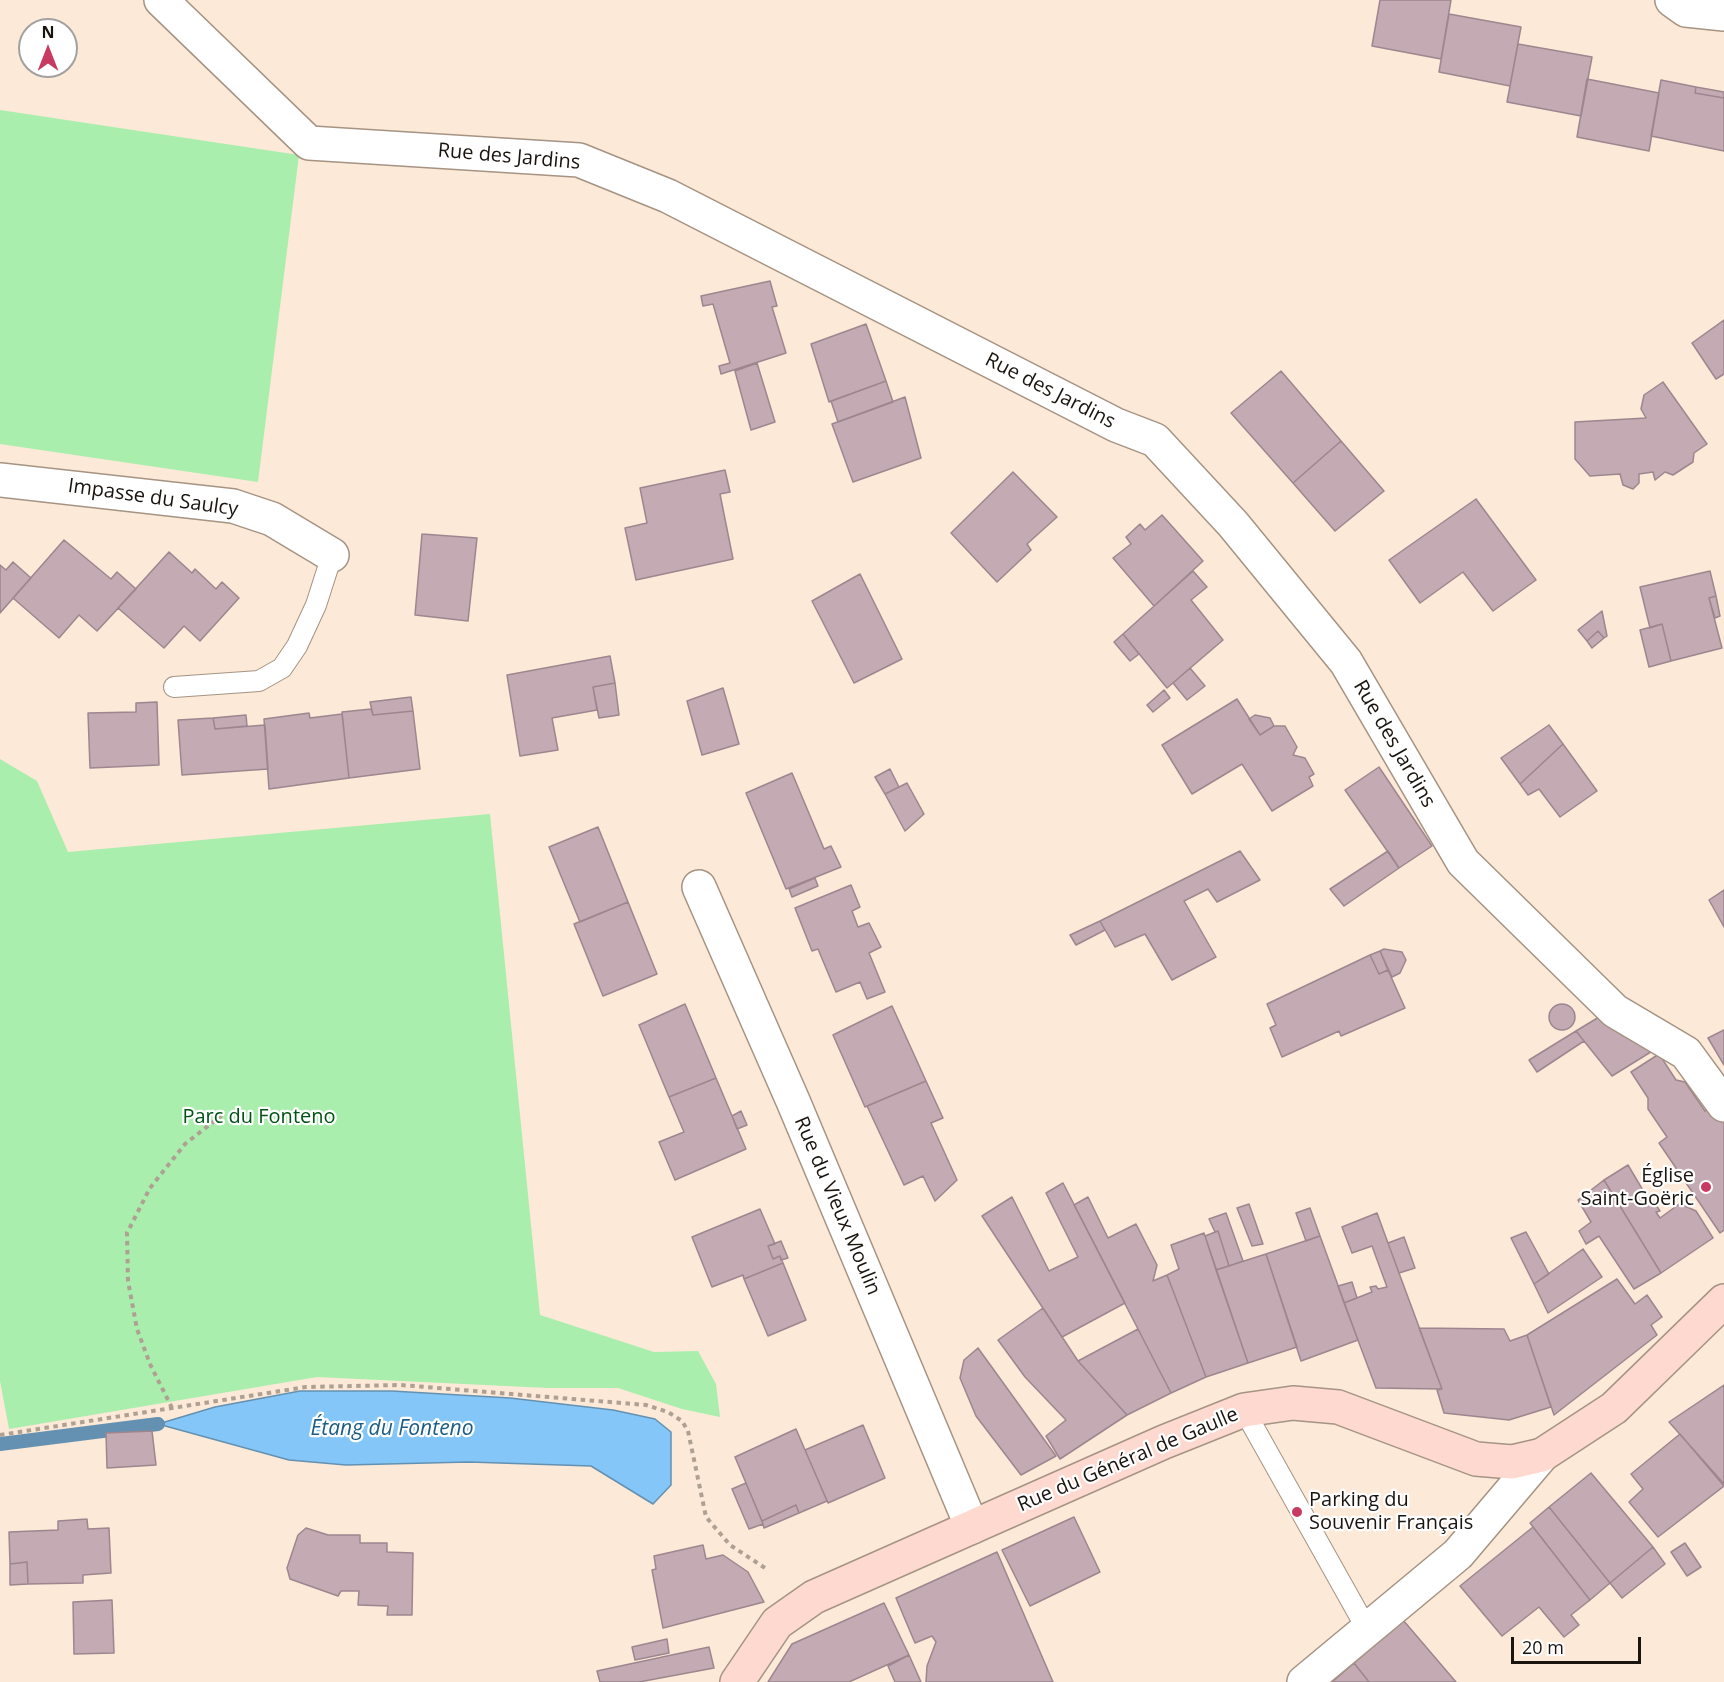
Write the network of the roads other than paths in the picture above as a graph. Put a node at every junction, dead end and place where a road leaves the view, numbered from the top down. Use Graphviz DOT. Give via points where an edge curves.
graph roads {
  1 [pos="161,0"];
  2 [pos="1672,0"];
  3 [pos="1724,14"];
  4 [pos="0,480"];
  5 [pos="332,555"];
  6 [pos="174,687"];
  7 [pos="699,887"];
  8 [pos="1724,1105"];
  9 [pos="1724,1301"];
  10 [pos="1244,1410"];
  11 [pos="1542,1455"];
  12 [pos="972,1527"];
  13 [pos="1368,1631"];
  14 [pos="737,1682"];
  15 [pos="1304,1682"];
  1 -- 8 [label="street, Rue des Jardins" via="309,143 579,160 668,196 1116,425 1155,440 1233,524 1346,662 1462,862 1615,1011 1686,1053"];
  2 -- 3 [label="street" via="1686,10"];
  4 -- 5 [label="street, Impasse du Saulcy" via="233,506 272,519"];
  5 -- 6 [label="lane" via="316,605 282,668 259,681"];
  7 -- 12 [label="street, Rue du Vieux Moulin"];
  9 -- 11 [label="street, Rue du Général de Gaulle" via="1614,1408"];
  10 -- 11 [label="street, Rue du Général de Gaulle" via="1293,1403 1338,1407 1476,1459 1512,1462"];
  10 -- 12 [label="street, Rue du Général de Gaulle"];
  10 -- 13 [label="lane"];
  11 -- 13 [label="street" via="1458,1554"];
  12 -- 14 [label="street, Rue du Général de Gaulle" via="798,1606 777,1623"];
  13 -- 15 [label="street"];
}
